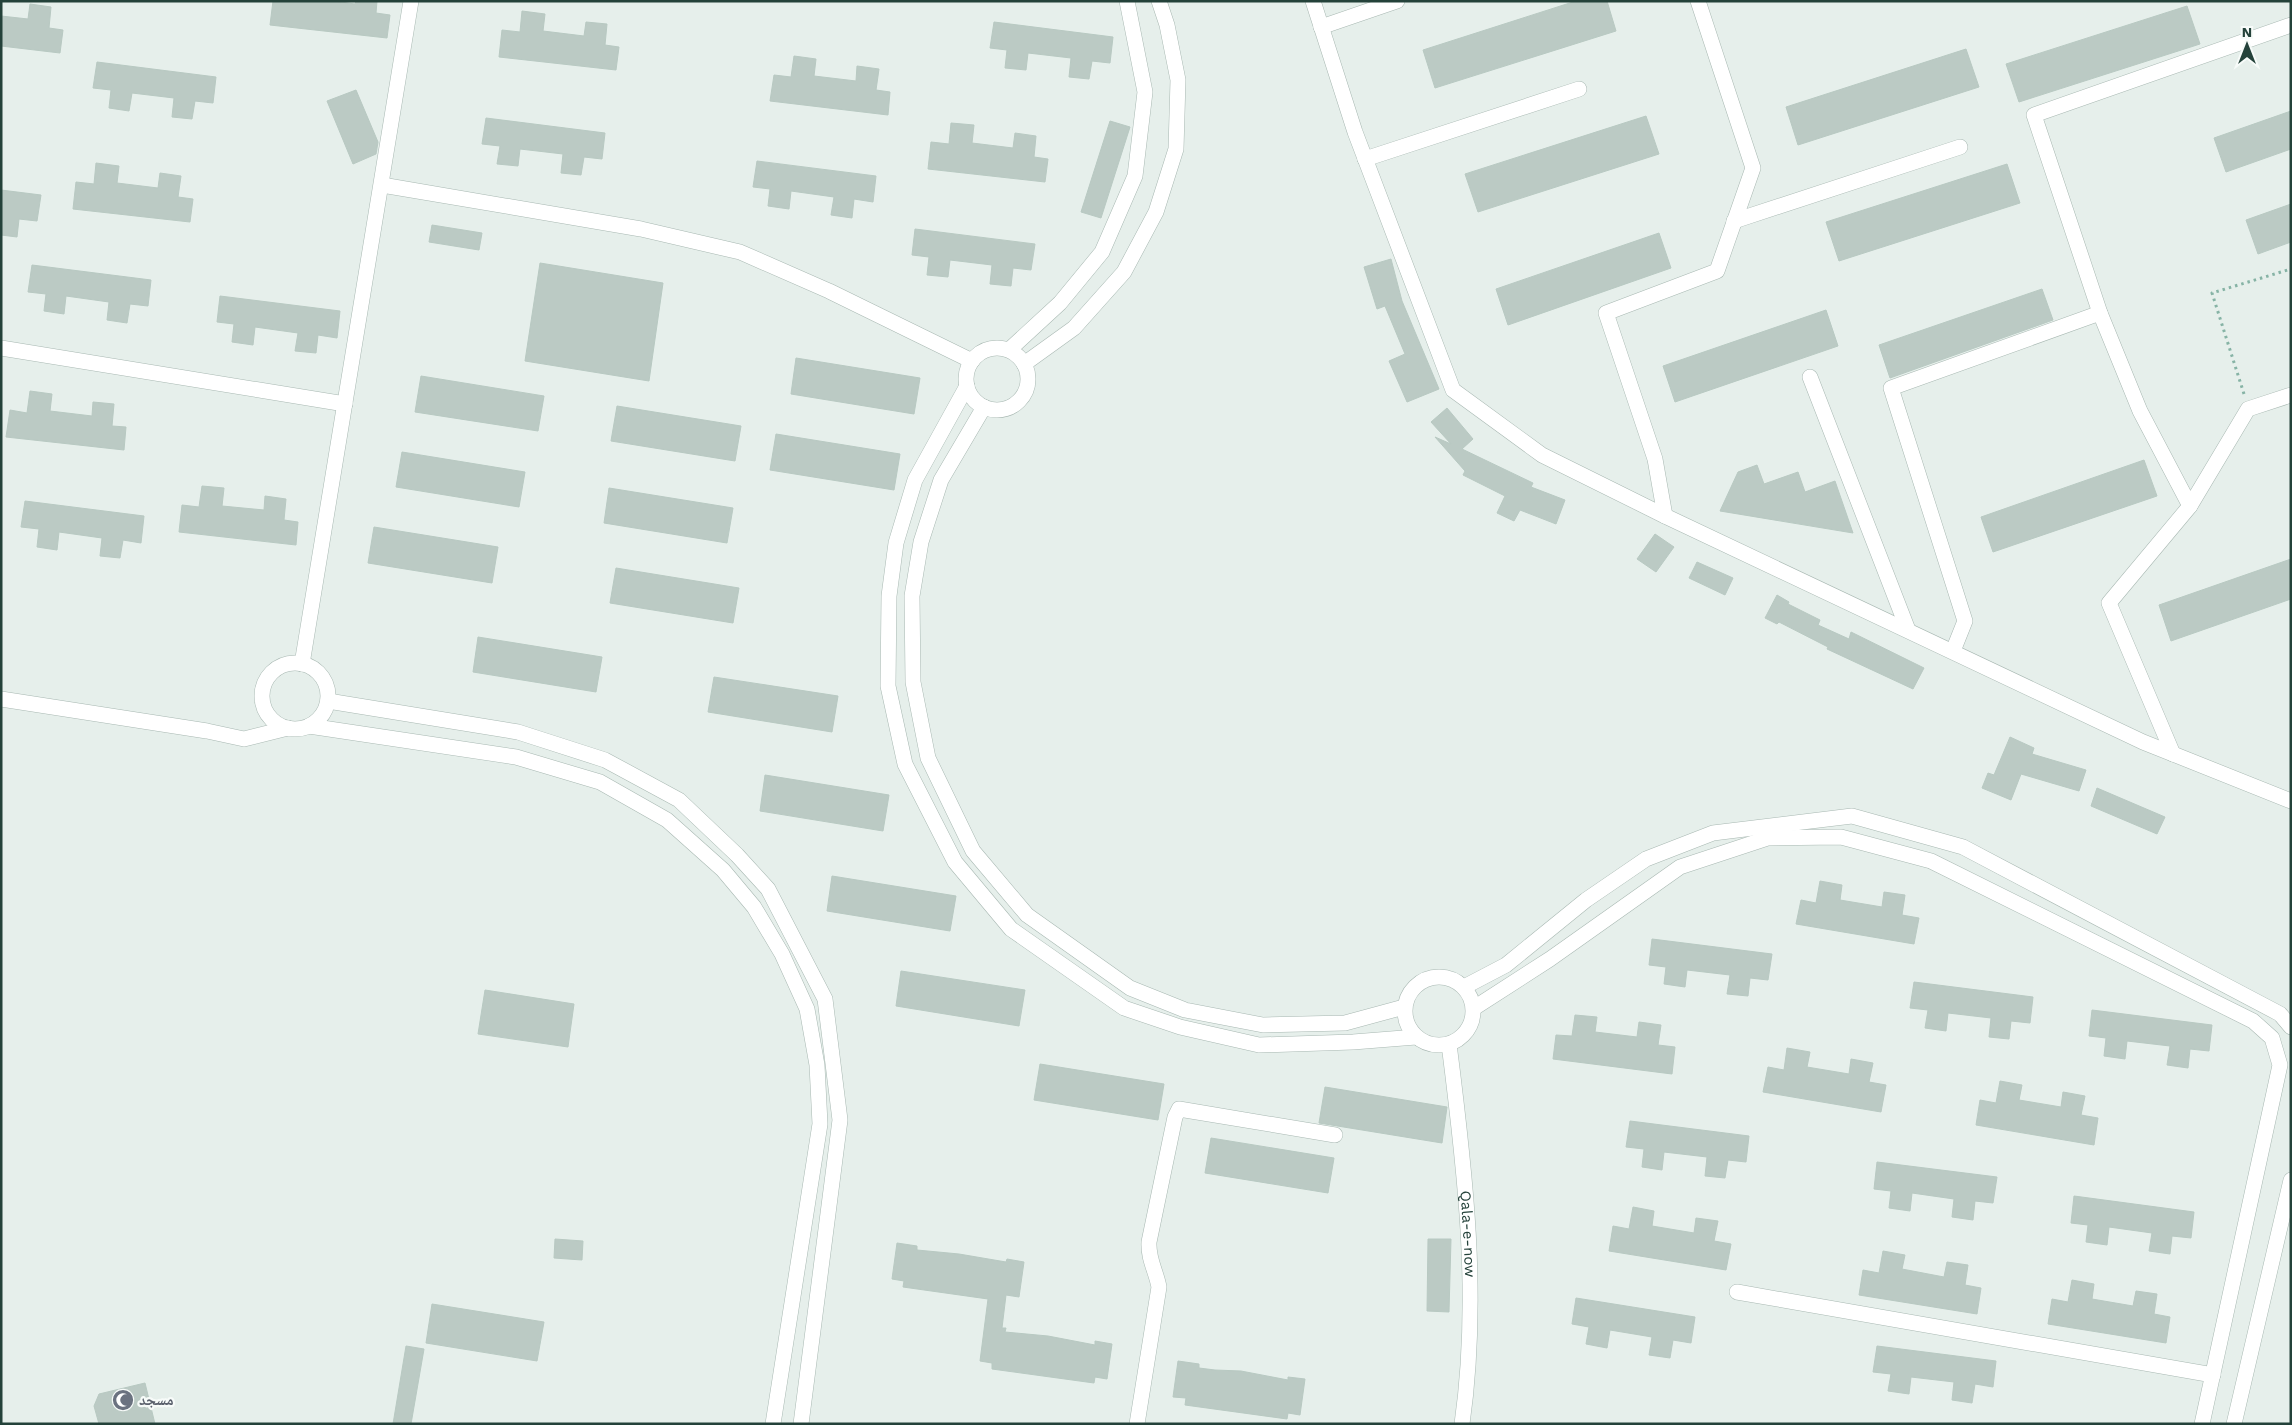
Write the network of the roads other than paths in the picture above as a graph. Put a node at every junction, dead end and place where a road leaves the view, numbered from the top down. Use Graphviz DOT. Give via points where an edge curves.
graph roads {
  1 [pos="412,1"];
  2 [pos="1127,1"];
  3 [pos="1159,1"];
  4 [pos="1312,1"];
  5 [pos="1397,1"];
  6 [pos="1698,1"];
  7 [pos="2291,25"];
  8 [pos="1321,27"];
  9 [pos="1579,89"];
  10 [pos="1960,147"];
  11 [pos="1365,159"];
  12 [pos="382,185"];
  13 [pos="1734,221"];
  14 [pos="2100,313"];
  15 [pos="1,348"];
  16 [pos="1009,350"];
  17 [pos="972,361"];
  18 [pos="1024,364"];
  19 [pos="1810,377"];
  20 [pos="967,386"];
  21 [pos="2291,395"];
  22 [pos="345,404"];
  23 [pos="984,407"];
  24 [pos="2190,506"];
  25 [pos="1666,516"];
  26 [pos="1908,630"];
  27 [pos="1953,651"];
  28 [pos="302,664"];
  29 [pos="1,699"];
  30 [pos="328,700"];
  31 [pos="309,726"];
  32 [pos="288,728"];
  33 [pos="2173,754"];
  34 [pos="2291,801"];
  35 [pos="1464,987"];
  36 [pos="1404,1007"];
  37 [pos="1474,1008"];
  38 [pos="2291,1027"];
  39 [pos="1416,1037"];
  40 [pos="1449,1044"];
  41 [pos="1335,1135"];
  42 [pos="2291,1180"];
  43 [pos="1737,1292"];
  44 [pos="2213,1374"];
  45 [pos="773,1424"];
  46 [pos="800,1424"];
  47 [pos="1137,1424"];
  48 [pos="1462,1424"];
  49 [pos="2202,1424"];
  50 [pos="2234,1424"];
  1 -- 12 [label="street"];
  2 -- 16 [label="street" via="1145,92 1135,176 1102,252 1060,303"];
  3 -- 18 [label="street" via="1178,80 1176,149 1156,212 1124,272 1074,328"];
  4 -- 8 [label="street"];
  5 -- 8 [label="street"];
  6 -- 13 [label="street" via="1753,168"];
  7 -- 14 [label="street" via="2034,114"];
  8 -- 11 [label="street"];
  9 -- 11 [label="street"];
  10 -- 13 [label="street"];
  11 -- 25 [label="street" via="1453,390 1542,455"];
  12 -- 17 [label="street" via="641,229 740,252 829,291"];
  12 -- 22 [label="street"];
  13 -- 25 [label="street" via="1717,271 1606,313 1655,458"];
  14 -- 24 [label="street" via="2140,411"];
  14 -- 27 [label="street" via="1891,388 1965,621"];
  15 -- 22 [label="street"];
  16 -- 17 [label="street" via="989,349"];
  16 -- 18 [label="street"];
  17 -- 20 [label="street"];
  18 -- 23 [label="street" via="1028,383 1020,400 1003,409"];
  19 -- 26 [label="street"];
  20 -- 23 [label="street" via="976,402"];
  20 -- 39 [label="street" via="915,480 896,544 889,596 888,686 905,764 955,862 1010,930 1124,1008 1180,1027 1259,1045"];
  21 -- 24 [label="street" via="2248,409"];
  22 -- 28 [label="street"];
  23 -- 36 [label="street" via="941,480 921,542 912,596 913,682 928,758 974,851 1027,914 1130,988 1185,1010 1263,1025 1346,1023"];
  24 -- 33 [label="street" via="2110,604"];
  25 -- 26 [label="street"];
  26 -- 27 [label="street"];
  27 -- 33 [label="street"];
  28 -- 30 [label="street" via="319,674 328,691"];
  28 -- 32 [label="street" via="285,665 276,670 264,688 262,698 270,717"];
  29 -- 32 [label="street" via="244,739"];
  30 -- 31 [label="street" via="325,711"];
  30 -- 46 [label="street" via="518,732 605,760 679,800 768,889 824,999 840,1120"];
  31 -- 32 [label="street"];
  31 -- 45 [label="street" via="516,757 600,782 667,820 723,870 754,907 782,954 806,1009 817,1065 820,1124"];
  33 -- 34 [label="street"];
  35 -- 36 [label="street" via="1454,980 1433,977 1414,988"];
  35 -- 37 [label="street"];
  35 -- 38 [label="street" via="1506,965 1586,900 1646,858 1713,833 1852,816 1963,847 2280,1014"];
  36 -- 39 [label="street" via="1407,1024"];
  37 -- 40 [label="street" via="1468,1030"];
  37 -- 44 [label="street" via="1680,867 1768,838 1841,837 1931,861 2244,1016 2272,1038 2280,1065"];
  39 -- 40 [label="street" via="1438,1046"];
  40 -- 48 [label="street, Qala-e-now" via="1463,1155 1471,1272"];
  41 -- 47 [label="street" via="1179,1109 1149,1242 1148,1257 1159,1287"];
  42 -- 50 [label="street"];
  43 -- 44 [label="street"];
  44 -- 49 [label="street"];
}
